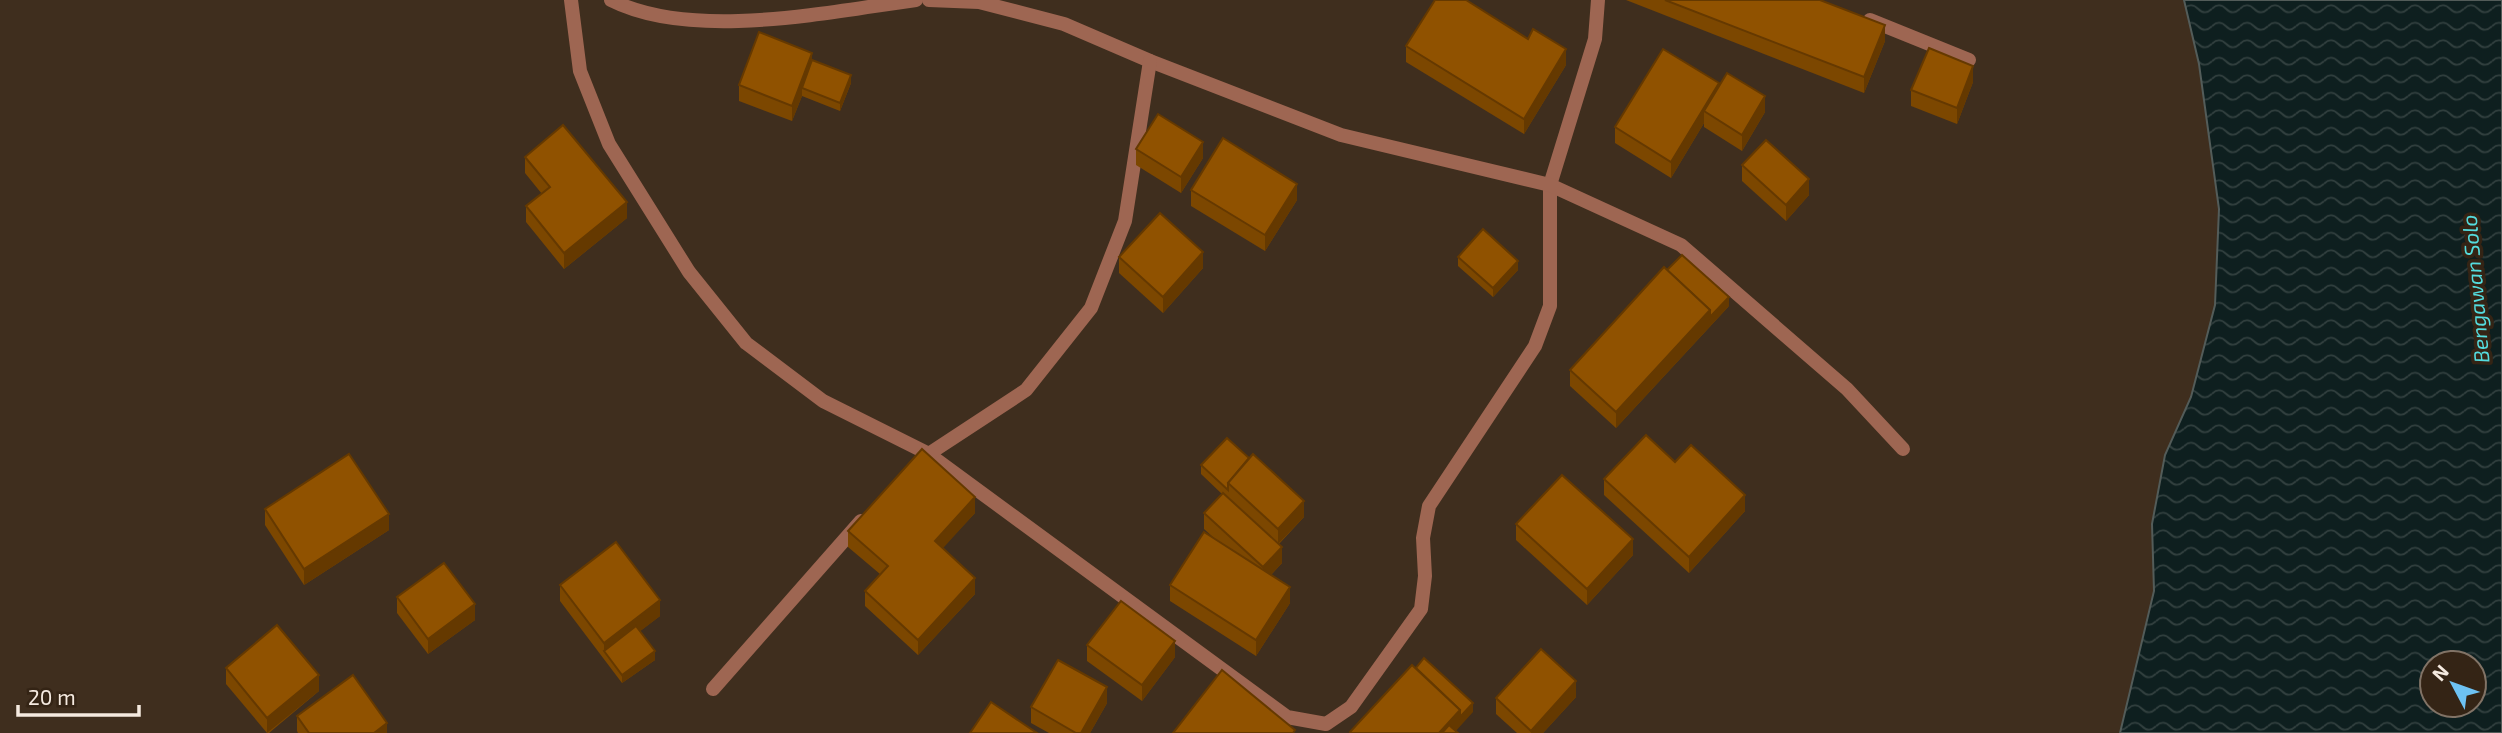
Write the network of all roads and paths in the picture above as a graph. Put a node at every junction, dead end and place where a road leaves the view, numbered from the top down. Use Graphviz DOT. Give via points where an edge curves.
graph roads {
  1 [pos="571,0"];
  2 [pos="611,0"];
  3 [pos="916,0"];
  4 [pos="929,0"];
  5 [pos="1598,0"];
  6 [pos="1856,15"];
  7 [pos="1969,60"];
  8 [pos="1150,61"];
  9 [pos="1550,185"];
  10 [pos="1903,449"];
  11 [pos="927,453"];
  12 [pos="908,472"];
  13 [pos="872,510"];
  14 [pos="713,690"];
  1 -- 11 [label="street" via="580,71 609,144 689,272 746,343 824,401"];
  2 -- 3 [label="street" via="674,19 767,20"];
  4 -- 8 [label="street" via="979,2 1065,24"];
  5 -- 9 [label="street" via="1595,39"];
  6 -- 7 [label="street"];
  8 -- 9 [label="street" via="1341,135"];
  8 -- 11 [label="street" via="1125,221 1091,308 1026,390"];
  9 -- 10 [label="street" via="1681,245 1847,389"];
  9 -- 11 [label="street" via="1550,306 1535,346 1429,506 1423,538 1421,610 1351,707 1326,724 1287,717"];
  11 -- 12 [label="street"];
  13 -- 14 [label="street"];
}
